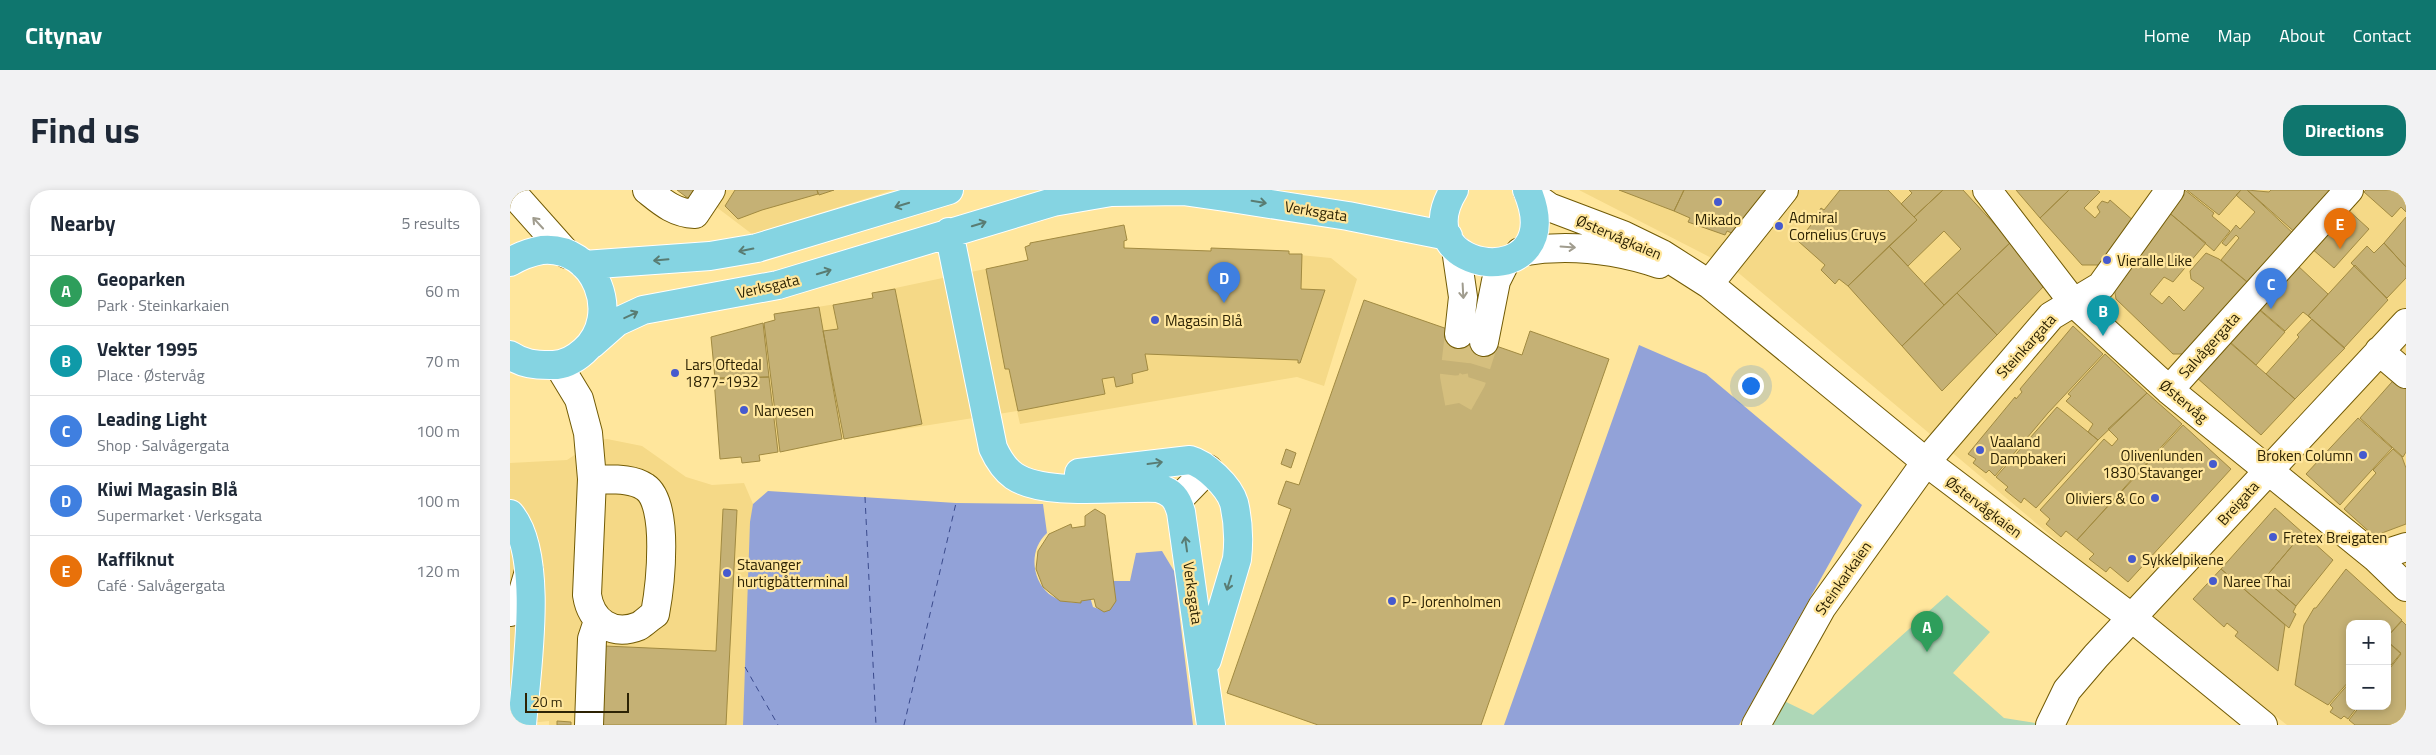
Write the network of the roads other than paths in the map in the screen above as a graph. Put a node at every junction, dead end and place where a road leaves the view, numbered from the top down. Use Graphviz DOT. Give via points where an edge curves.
graph roads {
  1 [pos="510,190"];
  2 [pos="647,190"];
  3 [pos="711,190"];
  4 [pos="949,190"];
  5 [pos="1454,190"];
  6 [pos="1784,190"];
  7 [pos="2170,190"];
  8 [pos="2349,190"];
  9 [pos="1527,191"];
  10 [pos="1998,195"];
  11 [pos="949,232"];
  12 [pos="1452,242"];
  13 [pos="1513,256"];
  14 [pos="576,260"];
  15 [pos="510,262"];
  16 [pos="1710,284"];
  17 [pos="2073,302"];
  18 [pos="2406,323"];
  19 [pos="2379,351"];
  20 [pos="576,355"];
  21 [pos="517,362"];
  22 [pos="2406,374"];
  23 [pos="2169,390"];
  24 [pos="1944,440"];
  25 [pos="1926,462"];
  26 [pos="1001,463"];
  27 [pos="1208,469"];
  28 [pos="2268,470"];
  29 [pos="592,479"];
  30 [pos="1177,501"];
  31 [pos="510,514"];
  32 [pos="2406,547"];
  33 [pos="2375,557"];
  34 [pos="2406,587"];
  35 [pos="518,588"];
  36 [pos="2132,618"];
  37 [pos="598,621"];
  38 [pos="1205,679"];
  39 [pos="522,725"];
  40 [pos="588,725"];
  41 [pos="1211,725"];
  42 [pos="1756,725"];
  43 [pos="2050,725"];
  44 [pos="2262,725"];
  14 -- 1 [label="street, one-way"];
  2 -- 3 [label="street" via="669,208 683,214 695,214"];
  4 -- 14 [label="main road, one-way" via="757,248 710,256"];
  5 -- 12 [label="main road" via="1445,211 1444,223"];
  6 -- 16 [label="street"];
  7 -- 17 [label="street, Steinkargata" via="2100,286"];
  8 -- 23 [label="street, Salvågergata"];
  9 -- 13 [label="main road" via="1536,219 1531,237"];
  9 -- 16 [label="street, Østervågkaien" via="1549,207 1623,235 1662,254"];
  10 -- 17 [label="street, Østervåg"];
  11 -- 12 [label="main road, Verksgata, one-way" via="1053,202 1144,190 1183,191 1348,216"];
  20 -- 11 [label="main road, Verksgata, one-way" via="617,322 643,310 778,285"];
  11 -- 26 [label="main road" via="993,448"];
  12 -- 13 [label="main road, Verksgata" via="1467,258 1480,262 1493,264"];
  12 -- 13 [label="street, one-way" via="1472,338 1496,281"];
  13 -- 16 [label="street, Østervågkaien, one-way" via="1571,247 1626,256 1685,273"];
  14 -- 15 [label="main road" via="544,250 524,254"];
  14 -- 20 [label="main road" via="597,281 603,301 602,321"];
  16 -- 25 [label="street, Østervågkaien"];
  17 -- 23 [label="street, Østervåg"];
  17 -- 24 [label="street, Steinkargata" via="2051,316"];
  18 -- 19 [label="street, Breigata"];
  19 -- 22 [label="street"];
  19 -- 28 [label="street, Breigata"];
  20 -- 21 [label="main road"];
  20 -- 29 [label="street" via="579,399 588,433"];
  23 -- 28 [label="street, Østervåg"];
  24 -- 25 [label="street, Steinkarkaien"];
  25 -- 36 [label="street, Østervågkaien"];
  25 -- 42 [label="street, Steinkarkaien" via="1822,607"];
  26 -- 27 [label="main road, one-way" via="1016,472 1033,476 1190,460"];
  26 -- 30 [label="main road" via="1013,476 1044,487 1158,488 1171,493"];
  27 -- 30 [label="street"];
  27 -- 38 [label="main road, one-way" via="1234,503 1238,547 1211,642"];
  28 -- 33 [label="street, Østervåg"];
  28 -- 36 [label="street, Breigata"];
  29 -- 37 [label="street" via="587,595 589,608"];
  29 -- 37 [label="street" via="625,480 645,487 657,501 661,520 655,614 639,626 624,629 606,627"];
  38 -- 30 [label="main road, Verksgata, one-way"];
  31 -- 35 [label="main road" via="526,544"];
  32 -- 33 [label="street"];
  33 -- 34 [label="street, Østervåg"];
  35 -- 39 [label="main road" via="528,634"];
  36 -- 43 [label="street, Breigata" via="2067,690"];
  36 -- 44 [label="street, Østervågkaien"];
  37 -- 40 [label="street" via="591,647"];
  38 -- 41 [label="main road, Verksgata"];
}
